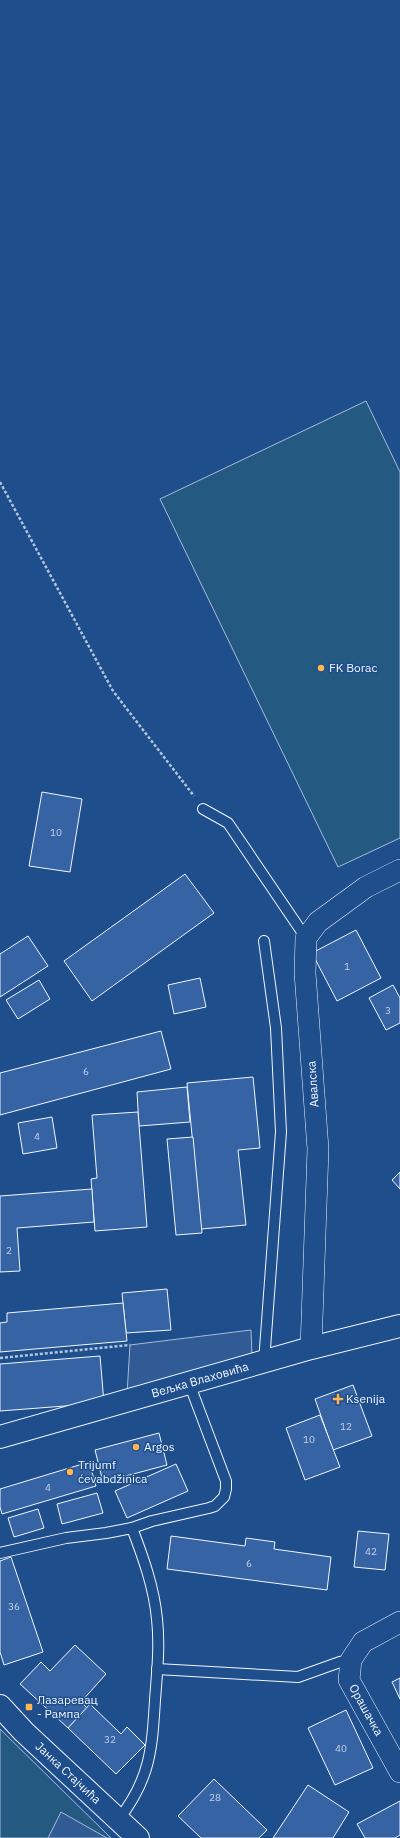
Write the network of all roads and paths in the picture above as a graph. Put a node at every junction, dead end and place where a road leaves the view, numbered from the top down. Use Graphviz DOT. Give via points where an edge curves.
graph roads {
  1 [pos="0,482"];
  2 [pos="203,809"];
  3 [pos="400,870"];
  4 [pos="306,938"];
  5 [pos="264,941"];
  6 [pos="400,1326"];
  7 [pos="130,1345"];
  8 [pos="311,1348"];
  9 [pos="0,1358"];
  10 [pos="264,1362"];
  11 [pos="189,1383"];
  12 [pos="0,1423"];
  13 [pos="32,1429"];
  14 [pos="0,1437"];
  15 [pos="132,1528"];
  16 [pos="0,1553"];
  17 [pos="400,1622"];
  18 [pos="351,1660"];
  19 [pos="157,1669"];
  20 [pos="0,1706"];
  21 [pos="400,1772"];
  22 [pos="119,1820"];
  23 [pos="138,1838"];
  1 -- 2 [label="path" via="113,691"];
  2 -- 4 [label="lane" via="228,823"];
  3 -- 4 [label="street" via="366,887 318,922"];
  4 -- 8 [label="street, Авалска" via="304,973 318,1149"];
  5 -- 10 [label="lane" via="276,1028 281,1132"];
  6 -- 8 [label="street, Вељка Влаховића"];
  7 -- 9 [label="path"];
  8 -- 10 [label="street, Вељка Влаховића"];
  10 -- 11 [label="street, Вељка Влаховића"];
  11 -- 13 [label="street, Вељка Влаховића"];
  11 -- 15 [label="lane" via="226,1481 224,1497 210,1508"];
  12 -- 13 [label="street"];
  13 -- 14 [label="street, Вељка Влаховића"];
  15 -- 16 [label="lane" via="66,1538"];
  15 -- 19 [label="lane" via="153,1593 157,1618"];
  17 -- 18 [label="street, Орашачка" via="363,1642"];
  18 -- 19 [label="lane" via="298,1677"];
  18 -- 21 [label="street, Орашачка" via="349,1680"];
  19 -- 22 [label="lane" via="153,1739 146,1772"];
  20 -- 22 [label="street, Јанка Стајчића" via="24,1732"];
  22 -- 23 [label="street, Јанка Стајчића"];
}
